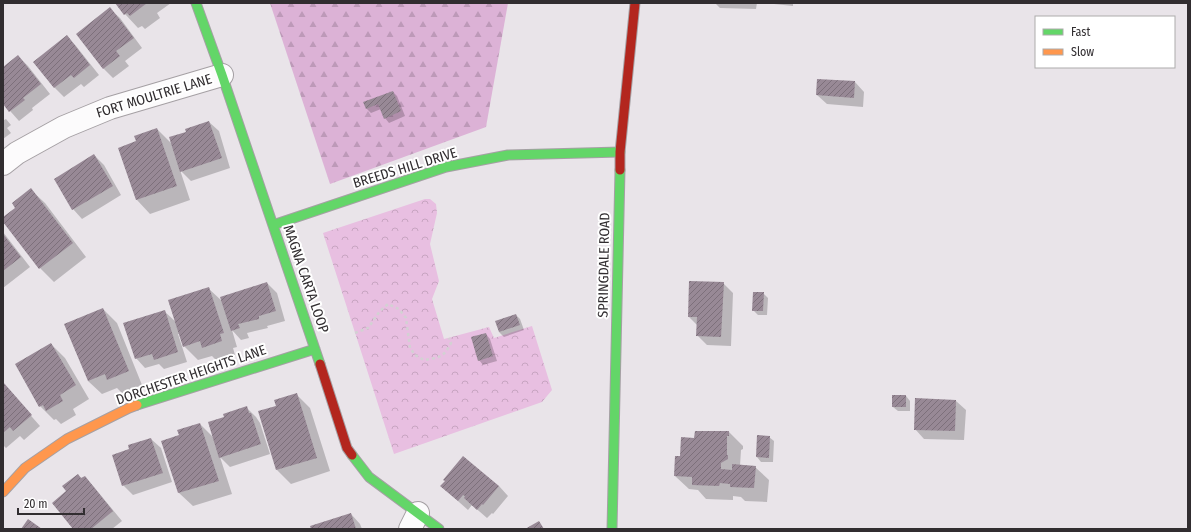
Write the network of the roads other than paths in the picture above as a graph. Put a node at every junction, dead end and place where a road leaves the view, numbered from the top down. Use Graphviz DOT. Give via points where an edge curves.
graph roads {
  1 [pos="196,3"];
  2 [pos="635,3"];
  3 [pos="222,75"];
  4 [pos="620,152"];
  5 [pos="3,164"];
  6 [pos="273,225"];
  7 [pos="315,349"];
  8 [pos="3,492"];
  9 [pos="414,521"];
  10 [pos="439,529"];
  11 [pos="612,529"];
  1 -- 3 [label="street, MAGNA CARTA LOOP"];
  2 -- 4 [label="street, SPRINGDALE ROAD"];
  3 -- 5 [label="street, FORT MOULTRIE LANE" via="110,108 64,127 17,153"];
  3 -- 6 [label="street, MAGNA CARTA LOOP"];
  4 -- 6 [label="street, BREEDS HILL DRIVE" via="508,155 446,167"];
  4 -- 11 [label="street, SPRINGDALE ROAD"];
  6 -- 7 [label="street, MAGNA CARTA LOOP"];
  7 -- 8 [label="street, DORCHESTER HEIGHTS LANE" via="129,408 67,439 25,468"];
  7 -- 9 [label="street, MAGNA CARTA LOOP" via="347,448 369,477"];
  9 -- 10 [label="street, MAGNA CARTA LOOP"];
}
